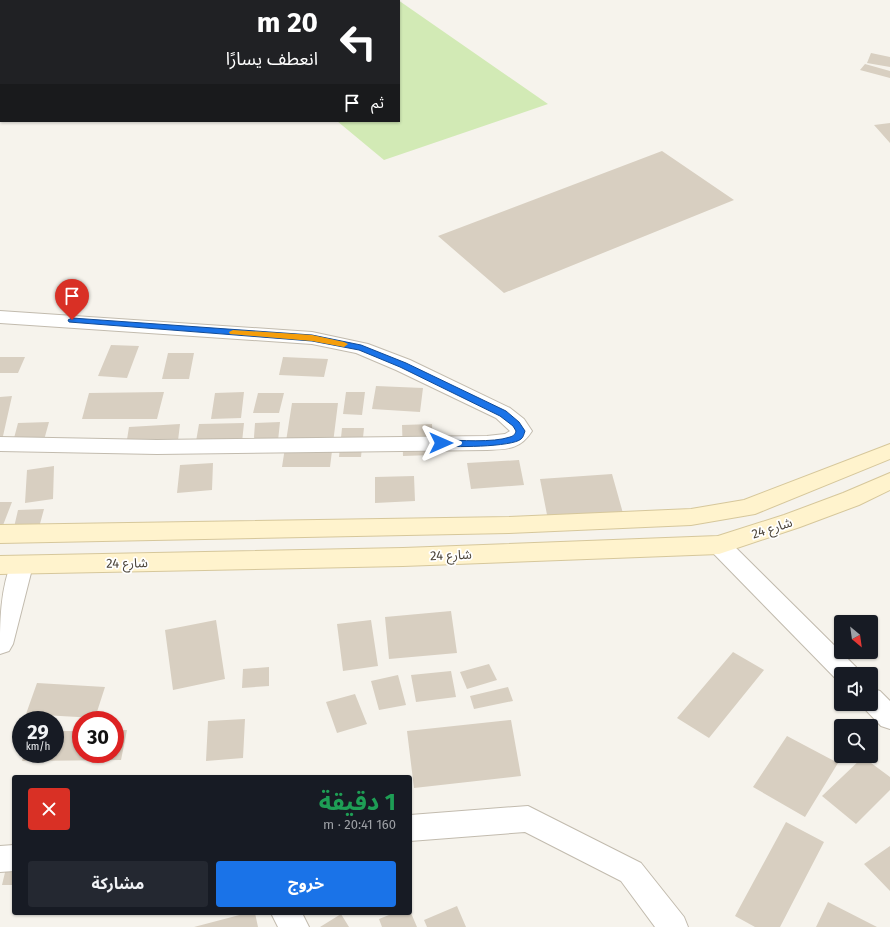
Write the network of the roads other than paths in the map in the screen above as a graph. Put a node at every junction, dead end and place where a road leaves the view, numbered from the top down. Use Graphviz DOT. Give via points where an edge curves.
graph roads {
  1 [pos="0,316"];
  2 [pos="0,444"];
  3 [pos="890,451"];
  4 [pos="890,481"];
  5 [pos="0,534"];
  6 [pos="719,545"];
  7 [pos="11,565"];
  8 [pos="0,644"];
  9 [pos="840,667"];
  10 [pos="878,706"];
  11 [pos="890,718"];
  12 [pos="412,828"];
  13 [pos="12,858"];
  14 [pos="0,859"];
  15 [pos="287,915"];
  16 [pos="294,927"];
  17 [pos="673,927"];
  1 -- 2 [label="street" via="312,338 361,348 403,365 503,414 521,431 518,437 511,441 487,443 157,447"];
  3 -- 5 [label="street, شارع 24" via="747,508 691,518 509,525"];
  4 -- 6 [label="street, شارع 24" via="850,500"];
  6 -- 7 [label="street, شارع 24" via="403,557"];
  6 -- 9 [label="street"];
  7 -- 8 [label="street"];
  10 -- 11 [label="street"];
  12 -- 17 [label="street" via="528,819 631,872"];
  13 -- 14 [label="street"];
  15 -- 16 [label="street"];
}
